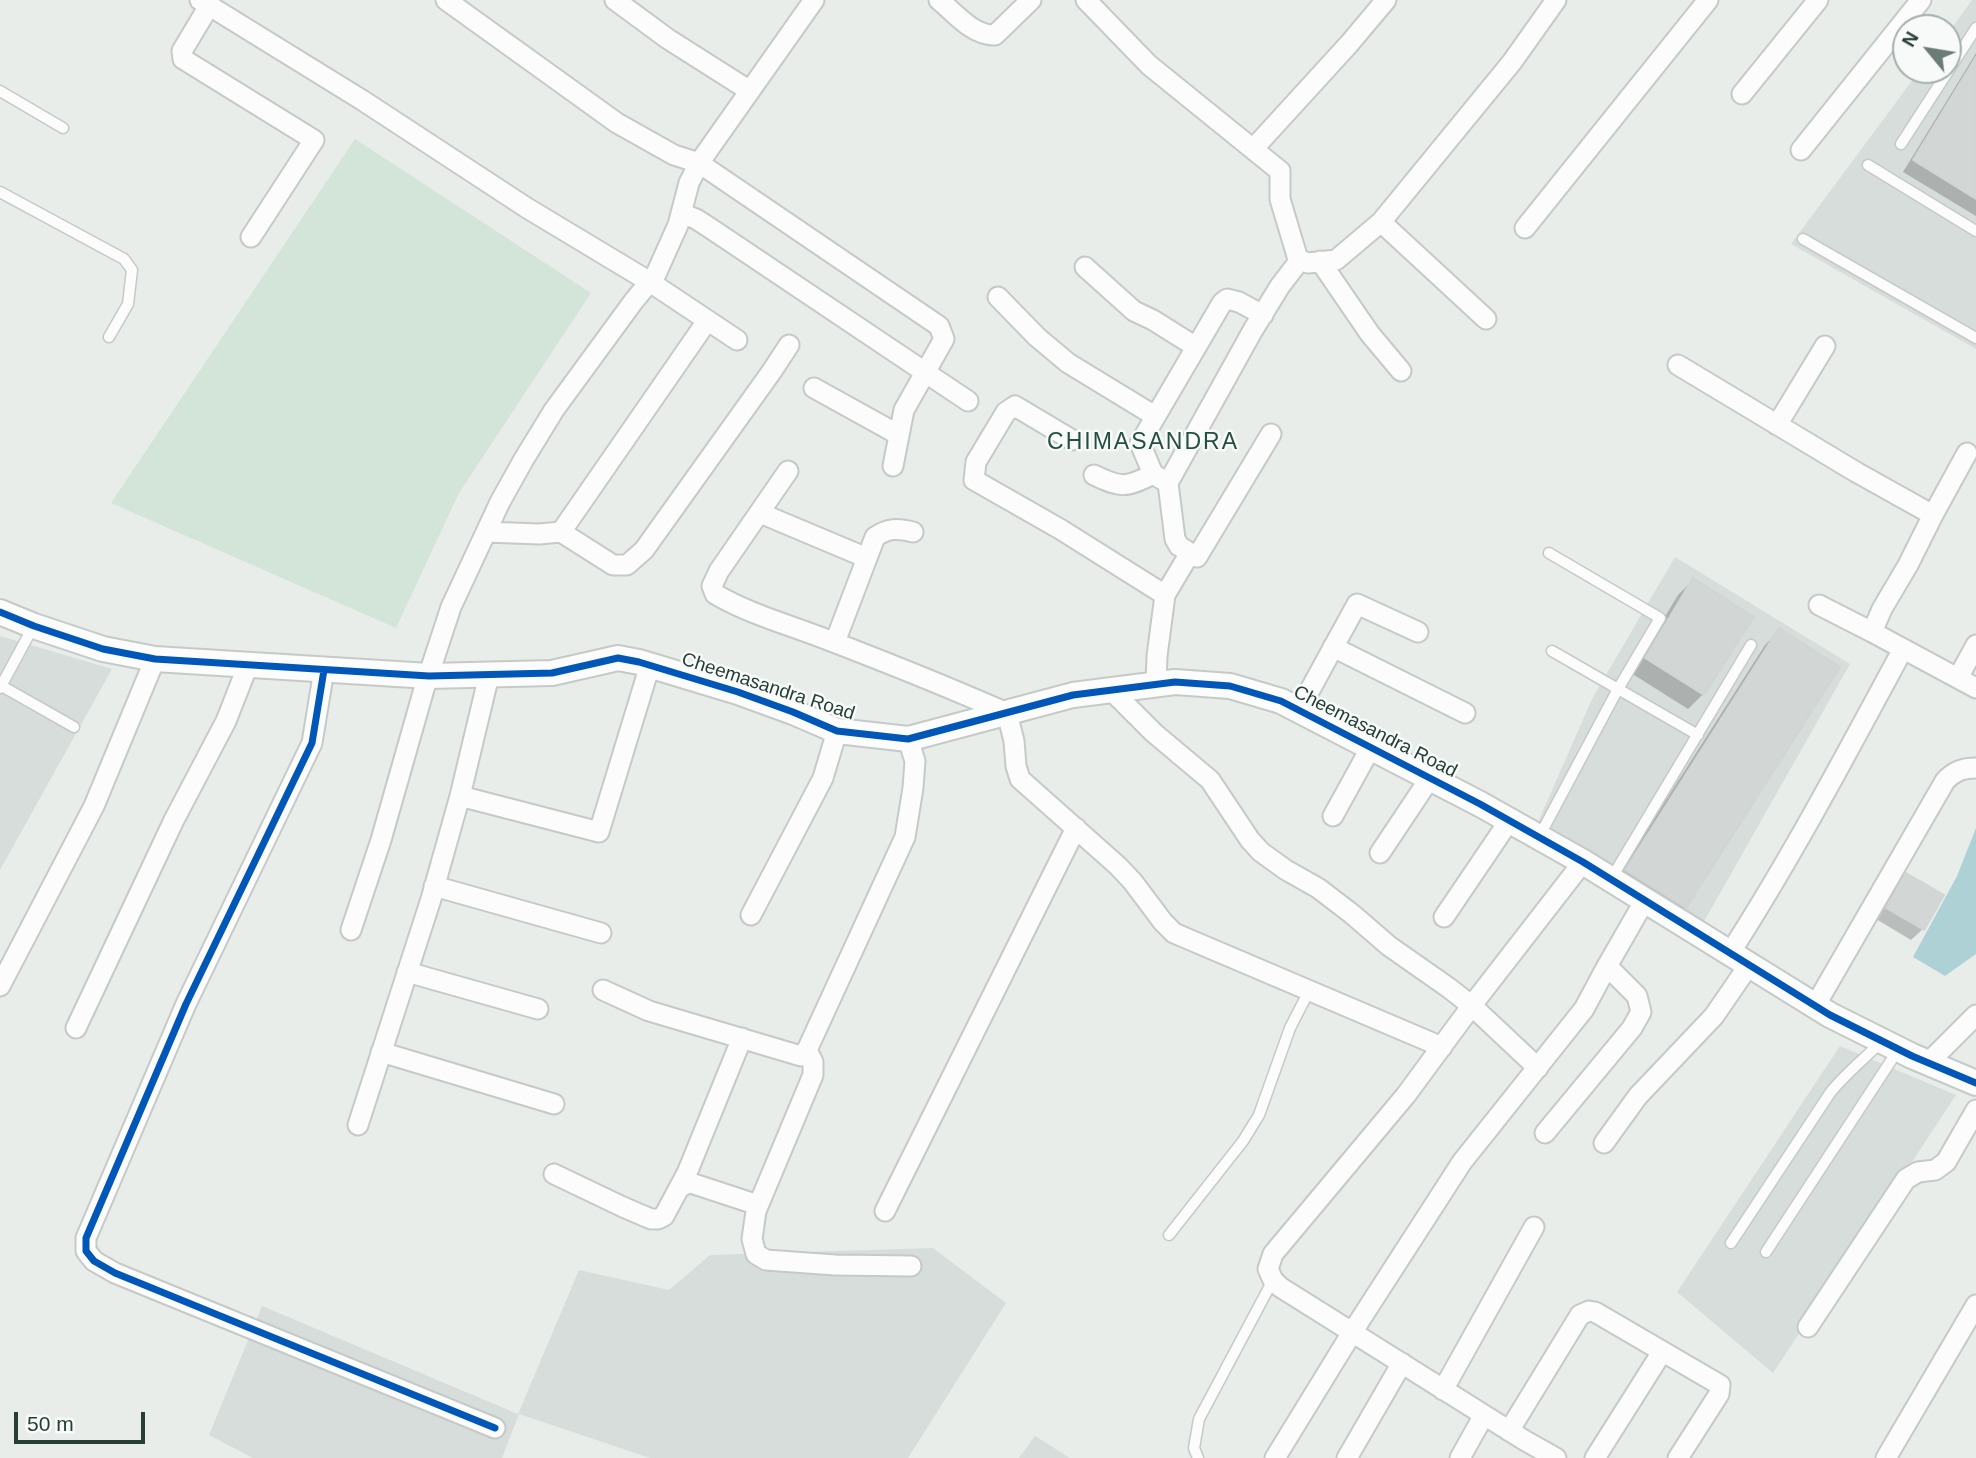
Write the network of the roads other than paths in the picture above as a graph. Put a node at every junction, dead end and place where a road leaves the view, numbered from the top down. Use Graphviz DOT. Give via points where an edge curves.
graph roads {
  1 [pos="446,0"];
  2 [pos="615,0"];
  3 [pos="814,0"];
  4 [pos="939,0"];
  5 [pos="1031,0"];
  6 [pos="1086,0"];
  7 [pos="1386,0"];
  8 [pos="1556,0"];
  9 [pos="1708,0"];
  10 [pos="1818,0"];
  11 [pos="1921,0"];
  12 [pos="204,3"];
  13 [pos="1976,28"];
  14 [pos="750,90"];
  15 [pos="0,91"];
  16 [pos="1742,94"];
  17 [pos="62,128"];
  18 [pos="1901,144"];
  19 [pos="1254,148"];
  20 [pos="1801,150"];
  21 [pos="699,163"];
  22 [pos="1868,165"];
  23 [pos="0,192"];
  24 [pos="681,213"];
  25 [pos="1381,222"];
  26 [pos="1525,228"];
  27 [pos="1976,232"];
  28 [pos="251,237"];
  29 [pos="1803,239"];
  30 [pos="1300,260"];
  31 [pos="1320,261"];
  32 [pos="1085,267"];
  33 [pos="650,282"];
  34 [pos="998,297"];
  35 [pos="1263,315"];
  36 [pos="1486,320"];
  37 [pos="707,321"];
  38 [pos="108,337"];
  39 [pos="1976,338"];
  40 [pos="737,340"];
  41 [pos="789,345"];
  42 [pos="1825,346"];
  43 [pos="1196,347"];
  44 [pos="1678,365"];
  45 [pos="1401,371"];
  46 [pos="925,373"];
  47 [pos="814,388"];
  48 [pos="968,401"];
  49 [pos="1155,416"];
  50 [pos="1777,425"];
  51 [pos="1271,434"];
  52 [pos="899,435"];
  53 [pos="1072,440"];
  54 [pos="1967,453"];
  55 [pos="893,466"];
  56 [pos="789,471"];
  57 [pos="1094,475"];
  58 [pos="1161,479"];
  59 [pos="760,513"];
  60 [pos="1933,515"];
  61 [pos="486,532"];
  62 [pos="561,532"];
  63 [pos="912,532"];
  64 [pos="1190,553"];
  65 [pos="1549,553"];
  66 [pos="867,558"];
  67 [pos="1165,595"];
  68 [pos="1819,605"];
  69 [pos="0,612"];
  70 [pos="34,626"];
  71 [pos="1418,632"];
  72 [pos="1872,632"];
  73 [pos="835,642"];
  74 [pos="1751,645"];
  75 [pos="1976,645"];
  76 [pos="1333,647"];
  77 [pos="1903,649"];
  78 [pos="1552,651"];
  79 [pos="155,659"];
  80 [pos="248,665"];
  81 [pos="650,665"];
  82 [pos="324,670"];
  83 [pos="489,675"];
  84 [pos="429,676"];
  85 [pos="1958,678"];
  86 [pos="1156,685"];
  87 [pos="0,686"];
  88 [pos="1976,688"];
  89 [pos="1618,689"];
  90 [pos="1112,691"];
  91 [pos="1299,710"];
  92 [pos="1006,713"];
  93 [pos="1465,713"];
  94 [pos="74,727"];
  95 [pos="837,731"];
  96 [pos="1698,734"];
  97 [pos="908,738"];
  98 [pos="1371,747"];
  99 [pos="1976,768"];
  100 [pos="1430,778"];
  101 [pos="460,796"];
  102 [pos="1333,816"];
  103 [pos="1509,821"];
  104 [pos="1076,828"];
  105 [pos="1539,837"];
  106 [pos="1380,853"];
  107 [pos="1583,862"];
  108 [pos="1611,879"];
  109 [pos="434,886"];
  110 [pos="1645,900"];
  111 [pos="751,915"];
  112 [pos="1444,917"];
  113 [pos="351,930"];
  114 [pos="601,933"];
  115 [pos="1739,959"];
  116 [pos="1607,966"];
  117 [pos="407,972"];
  118 [pos="0,986"];
  119 [pos="603,990"];
  120 [pos="1309,991"];
  121 [pos="1472,1006"];
  122 [pos="1815,1006"];
  123 [pos="538,1009"];
  124 [pos="1976,1015"];
  125 [pos="76,1028"];
  126 [pos="742,1038"];
  127 [pos="1890,1045"];
  128 [pos="1442,1047"];
  129 [pos="807,1049"];
  130 [pos="381,1052"];
  131 [pos="1928,1063"];
  132 [pos="1538,1068"];
  133 [pos="1976,1083"];
  134 [pos="554,1104"];
  135 [pos="1976,1110"];
  136 [pos="358,1125"];
  137 [pos="1545,1133"];
  138 [pos="1604,1143"];
  139 [pos="554,1174"];
  140 [pos="679,1188"];
  141 [pos="758,1205"];
  142 [pos="885,1211"];
  143 [pos="1534,1227"];
  144 [pos="1169,1235"];
  145 [pos="1731,1243"];
  146 [pos="1766,1252"];
  147 [pos="911,1266"];
  148 [pos="1273,1280"];
  149 [pos="1976,1305"];
  150 [pos="1808,1327"];
  151 [pos="1353,1331"];
  152 [pos="1662,1352"];
  153 [pos="1402,1363"];
  154 [pos="1443,1390"];
  155 [pos="1484,1415"];
  156 [pos="495,1428"];
  157 [pos="1510,1431"];
  158 [pos="1198,1458"];
  159 [pos="1275,1458"];
  160 [pos="1347,1458"];
  161 [pos="1460,1458"];
  162 [pos="1556,1458"];
  163 [pos="1595,1458"];
  164 [pos="1678,1458"];
  165 [pos="1886,1458"];
  1 -- 21 [label="street" via="617,123 674,155"];
  2 -- 14 [label="street" via="668,40"];
  3 -- 14 [label="street"];
  4 -- 5 [label="street" via="985,36 995,35"];
  6 -- 19 [label="street" via="1149,65"];
  7 -- 19 [label="street"];
  8 -- 25 [label="street" via="1512,62"];
  9 -- 26 [label="street"];
  10 -- 16 [label="street"];
  11 -- 20 [label="street"];
  12 -- 28 [label="street" via="182,51 183,59 314,141"];
  12 -- 33 [label="street"];
  13 -- 18 [label="lane"];
  14 -- 21 [label="street"];
  15 -- 17 [label="lane"];
  19 -- 30 [label="street" via="1280,171 1280,199"];
  21 -- 24 [label="street"];
  21 -- 46 [label="street" via="939,327 944,340"];
  22 -- 27 [label="lane"];
  23 -- 38 [label="lane" via="124,259 132,270 128,304"];
  24 -- 33 [label="street"];
  24 -- 46 [label="street"];
  25 -- 31 [label="street" via="1336,260"];
  25 -- 36 [label="street"];
  29 -- 39 [label="lane"];
  30 -- 31 [label="street"];
  30 -- 35 [label="street"];
  31 -- 45 [label="street"];
  32 -- 43 [label="street" via="1134,311"];
  33 -- 37 [label="street"];
  33 -- 61 [label="street" via="554,411"];
  34 -- 49 [label="street" via="1068,363"];
  35 -- 43 [label="street" via="1227,299"];
  35 -- 58 [label="street"];
  37 -- 40 [label="street"];
  37 -- 62 [label="street"];
  41 -- 62 [label="street" via="644,550 627,565 613,565"];
  42 -- 50 [label="street"];
  43 -- 49 [label="street"];
  44 -- 50 [label="street"];
  46 -- 48 [label="street"];
  46 -- 52 [label="street" via="904,410"];
  47 -- 52 [label="street"];
  49 -- 58 [label="street" via="1140,443"];
  50 -- 60 [label="street"];
  51 -- 64 [label="street" via="1197,558"];
  52 -- 55 [label="street"];
  53 -- 67 [label="street" via="1015,407 1006,412 976,462 974,480"];
  54 -- 60 [label="street"];
  56 -- 59 [label="street"];
  57 -- 58 [label="street" via="1114,485"];
  58 -- 64 [label="street" via="1175,539"];
  59 -- 66 [label="street"];
  59 -- 73 [label="street" via="719,571 712,586 715,594 748,612"];
  60 -- 72 [label="street"];
  61 -- 62 [label="street"];
  61 -- 84 [label="street" via="451,607"];
  63 -- 66 [label="street" via="898,528 883,532 875,537"];
  64 -- 67 [label="street"];
  65 -- 89 [label="lane" via="1660,618"];
  66 -- 73 [label="street"];
  67 -- 86 [label="street"];
  68 -- 72 [label="street"];
  69 -- 70 [label="street, Cheemasandra Road"];
  70 -- 79 [label="street, Cheemasandra Road" via="103,649"];
  70 -- 87 [label="lane"];
  71 -- 76 [label="street" via="1357,604"];
  72 -- 77 [label="street"];
  73 -- 92 [label="street"];
  74 -- 96 [label="lane"];
  75 -- 85 [label="street"];
  76 -- 91 [label="street"];
  76 -- 93 [label="street"];
  77 -- 85 [label="street"];
  77 -- 115 [label="street" via="1748,924"];
  78 -- 89 [label="lane"];
  79 -- 80 [label="street, Cheemasandra Road"];
  79 -- 118 [label="street" via="93,806"];
  80 -- 82 [label="street, Cheemasandra Road"];
  80 -- 125 [label="street" via="226,721"];
  81 -- 83 [label="street, Cheemasandra Road" via="618,658 552,673"];
  81 -- 95 [label="street, Cheemasandra Road" via="738,692"];
  81 -- 101 [label="street" via="599,832"];
  82 -- 84 [label="street, Cheemasandra Road"];
  82 -- 156 [label="street" via="312,743 186,1004 86,1238 86,1251 115,1273"];
  83 -- 84 [label="street, Cheemasandra Road"];
  83 -- 101 [label="street"];
  84 -- 113 [label="street"];
  85 -- 88 [label="street"];
  86 -- 90 [label="street, Cheemasandra Road"];
  86 -- 91 [label="street, Cheemasandra Road" via="1230,686"];
  87 -- 94 [label="lane"];
  89 -- 96 [label="lane"];
  89 -- 105 [label="lane"];
  90 -- 92 [label="street, Cheemasandra Road" via="1073,695"];
  90 -- 121 [label="street" via="1210,780 1261,852 1318,888"];
  91 -- 98 [label="street, Cheemasandra Road"];
  92 -- 97 [label="street, Cheemasandra Road"];
  92 -- 104 [label="street" via="1020,779"];
  95 -- 97 [label="street, Cheemasandra Road"];
  95 -- 111 [label="street" via="823,778"];
  96 -- 108 [label="lane"];
  97 -- 129 [label="street" via="915,761 905,837"];
  98 -- 100 [label="street, Cheemasandra Road"];
  98 -- 102 [label="street"];
  99 -- 122 [label="street" via="1962,769 1945,781"];
  100 -- 103 [label="street, Cheemasandra Road"];
  100 -- 106 [label="street"];
  101 -- 109 [label="street"];
  103 -- 105 [label="street, Cheemasandra Road"];
  103 -- 112 [label="street"];
  104 -- 120 [label="street" via="1133,882 1174,933"];
  104 -- 142 [label="street"];
  105 -- 107 [label="street, Cheemasandra Road"];
  107 -- 108 [label="street, Cheemasandra Road"];
  107 -- 121 [label="street"];
  108 -- 110 [label="street, Cheemasandra Road"];
  109 -- 114 [label="street"];
  109 -- 117 [label="street"];
  110 -- 115 [label="street, Cheemasandra Road"];
  110 -- 116 [label="street"];
  115 -- 122 [label="street, Cheemasandra Road"];
  115 -- 138 [label="street" via="1714,1016 1638,1096"];
  116 -- 132 [label="street" via="1584,1009"];
  116 -- 137 [label="street" via="1637,996 1641,1012"];
  117 -- 123 [label="street"];
  117 -- 130 [label="street"];
  119 -- 126 [label="street" via="649,1012"];
  120 -- 128 [label="street"];
  120 -- 144 [label="lane" via="1290,1028 1259,1115"];
  121 -- 128 [label="street"];
  121 -- 132 [label="street"];
  122 -- 127 [label="street, Cheemasandra Road"];
  124 -- 131 [label="street"];
  126 -- 129 [label="street" via="801,1056"];
  126 -- 140 [label="street"];
  127 -- 131 [label="street, Cheemasandra Road"];
  127 -- 145 [label="lane" via="1854,1069 1830,1093"];
  127 -- 146 [label="lane"];
  128 -- 148 [label="street" via="1273,1254 1268,1269"];
  129 -- 141 [label="street" via="813,1075"];
  130 -- 134 [label="street"];
  130 -- 136 [label="street"];
  131 -- 133 [label="street, Cheemasandra Road"];
  132 -- 151 [label="street" via="1462,1162"];
  135 -- 150 [label="street" via="1946,1162 1906,1179"];
  139 -- 140 [label="street" via="651,1219 664,1216"];
  140 -- 141 [label="street" via="694,1184"];
  141 -- 147 [label="street" via="752,1239 755,1254 761,1258"];
  143 -- 154 [label="street"];
  148 -- 151 [label="street"];
  148 -- 158 [label="lane" via="1199,1419 1194,1448"];
  149 -- 165 [label="street"];
  151 -- 153 [label="street"];
  151 -- 159 [label="street"];
  152 -- 157 [label="street" via="1595,1312 1580,1315"];
  152 -- 163 [label="street"];
  152 -- 164 [label="street" via="1720,1385 1719,1394"];
  153 -- 154 [label="street"];
  153 -- 160 [label="street"];
  154 -- 155 [label="street"];
  155 -- 157 [label="street"];
  155 -- 161 [label="street"];
  157 -- 162 [label="street"];
}
